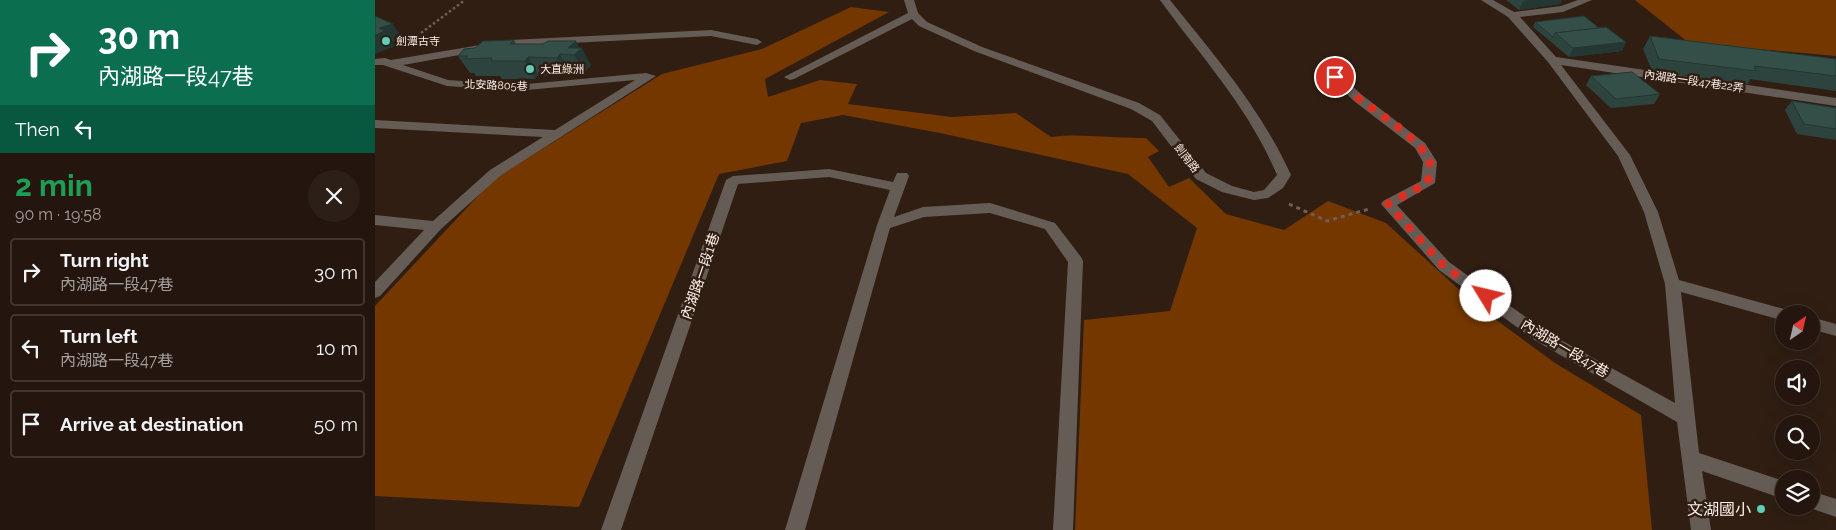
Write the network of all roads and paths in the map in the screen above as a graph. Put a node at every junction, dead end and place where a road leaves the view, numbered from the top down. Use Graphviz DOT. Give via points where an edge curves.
graph roads {
  1 [pos="465,0"];
  2 [pos="909,0"];
  3 [pos="1165,0"];
  4 [pos="1486,0"];
  5 [pos="1587,0"];
  6 [pos="913,14"];
  7 [pos="1512,16"];
  8 [pos="757,42"];
  9 [pos="1551,60"];
  10 [pos="383,62"];
  11 [pos="1324,66"];
  12 [pos="790,78"];
  13 [pos="1836,102"];
  14 [pos="375,124"];
  15 [pos="555,134"];
  16 [pos="1268,194"];
  17 [pos="1388,204"];
  18 [pos="375,220"];
  19 [pos="436,226"];
  20 [pos="884,226"];
  21 [pos="1673,284"];
  22 [pos="375,292"];
  23 [pos="1775,312"];
  24 [pos="1820,326"];
  25 [pos="1836,330"];
  26 [pos="1685,418"];
  27 [pos="1692,459"];
  28 [pos="1775,487"];
  29 [pos="1820,503"];
  30 [pos="1836,508"];
  31 [pos="611,530"];
  32 [pos="795,530"];
  33 [pos="1063,530"];
  34 [pos="1701,530"];
  1 -- 10 [label="path"];
  2 -- 6 [label="street"];
  3 -- 16 [label="street" via="1251,113 1276,155 1283,175"];
  4 -- 7 [label="street"];
  5 -- 7 [label="street" via="1563,9"];
  6 -- 12 [label="street"];
  6 -- 16 [label="street, 劍南路" via="923,24 978,49 1135,106 1156,118 1201,176 1227,189 1254,196"];
  7 -- 9 [label="street"];
  8 -- 10 [label="street" via="711,33 510,43"];
  9 -- 13 [label="street, 內湖路一段47巷22弄"];
  9 -- 21 [label="street" via="1625,155 1651,212"];
  10 -- 15 [label="street, 北安路805巷" via="447,83 516,88 650,76"];
  11 -- 17 [label="street" via="1358,98 1420,146 1430,162 1428,183"];
  14 -- 15 [label="street"];
  15 -- 19 [label="street" via="495,173"];
  16 -- 17 [label="path" via="1327,221"];
  17 -- 26 [label="street, 內湖路一段47巷" via="1444,266 1542,337"];
  18 -- 19 [label="street"];
  19 -- 22 [label="street"];
  20 -- 31 [label="street, 內湖路一段1巷" via="901,182 829,173 733,180"];
  20 -- 32 [label="street"];
  20 -- 33 [label="street" via="923,212 989,208 1049,226 1076,261"];
  21 -- 23 [label="street"];
  21 -- 26 [label="street"];
  24 -- 25 [label="street"];
  26 -- 27 [label="street"];
  27 -- 28 [label="street"];
  27 -- 34 [label="street"];
  29 -- 30 [label="street"];
}
